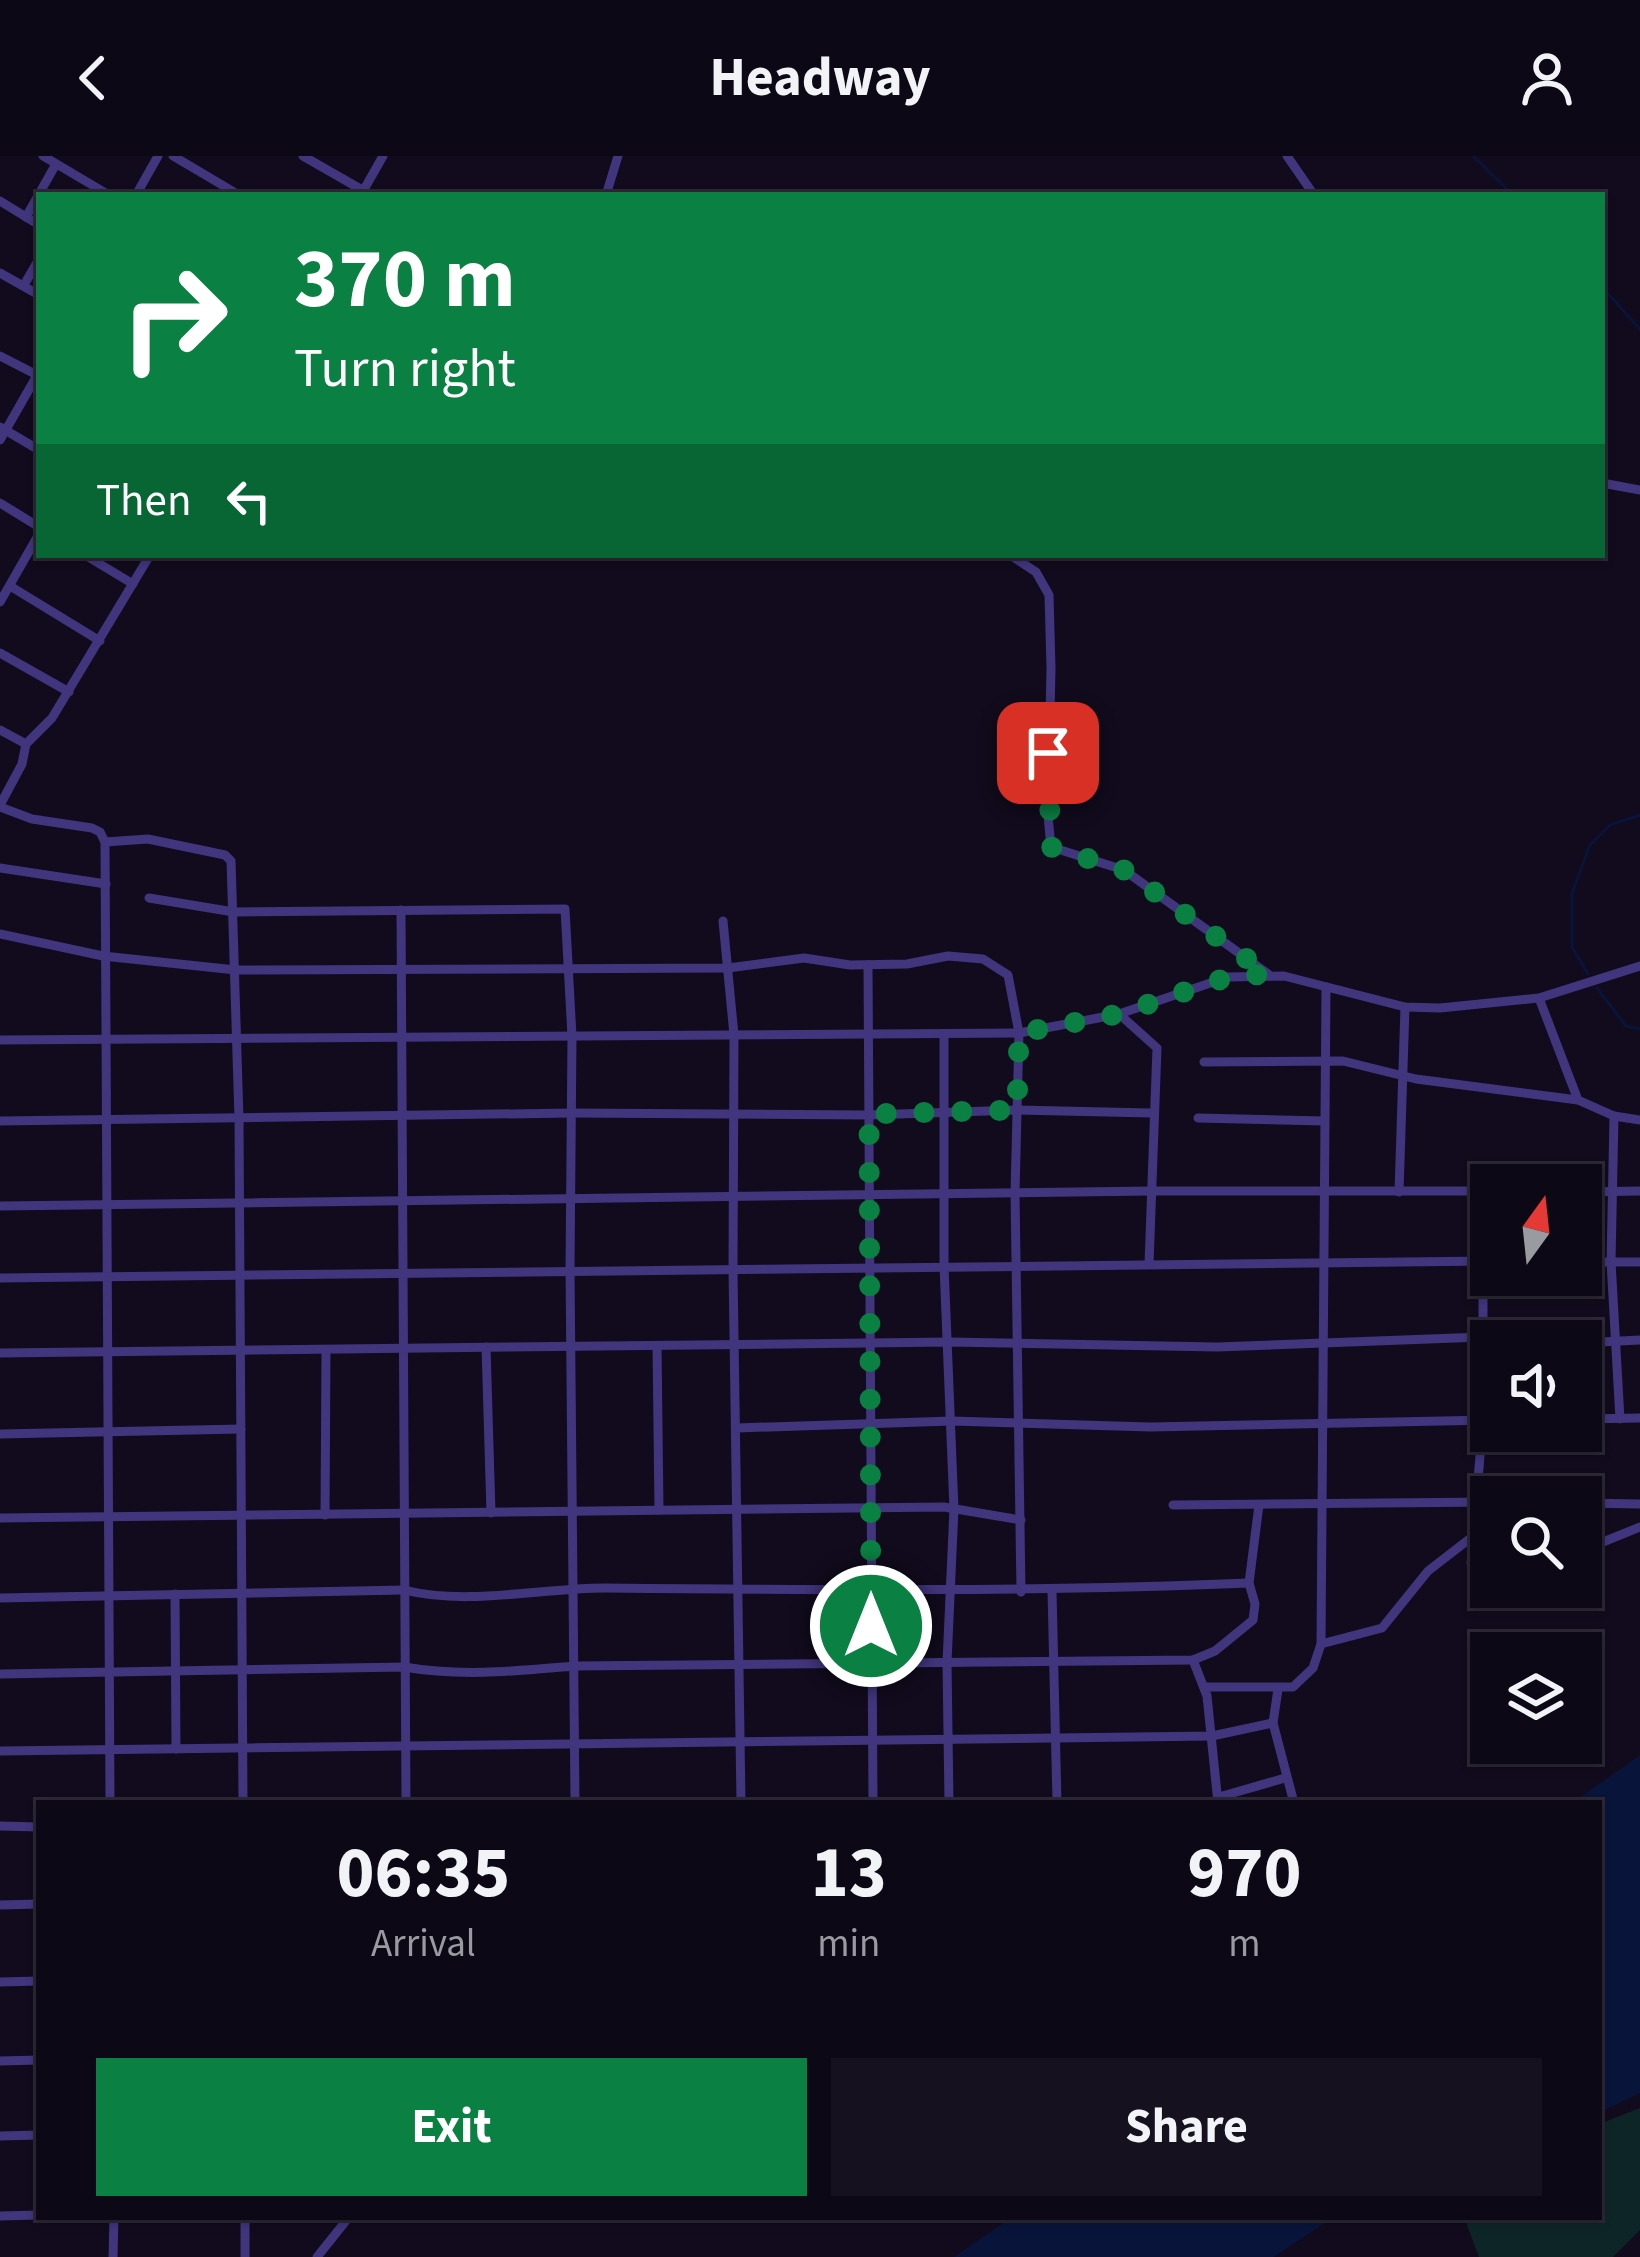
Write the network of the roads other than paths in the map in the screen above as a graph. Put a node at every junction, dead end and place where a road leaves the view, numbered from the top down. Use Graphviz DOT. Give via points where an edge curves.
graph roads {
  1 [pos="43,156"];
  2 [pos="158,156"];
  3 [pos="173,156"];
  4 [pos="303,156"];
  5 [pos="383,156"];
  6 [pos="618,156"];
  7 [pos="1287,156"];
  8 [pos="56,164"];
  9 [pos="40,192"];
  10 [pos="104,192"];
  11 [pos="138,192"];
  12 [pos="234,192"];
  13 [pos="360,192"];
  14 [pos="363,192"];
  15 [pos="607,192"];
  16 [pos="1312,192"];
  17 [pos="36,199"];
  18 [pos="0,201"];
  19 [pos="26,217"];
  20 [pos="36,223"];
  21 [pos="36,264"];
  22 [pos="0,273"];
  23 [pos="24,285"];
  24 [pos="36,293"];
  25 [pos="0,356"];
  26 [pos="36,373"];
  27 [pos="36,377"];
  28 [pos="2,432"];
  29 [pos="36,448"];
  30 [pos="1605,484"];
  31 [pos="1640,490"];
  32 [pos="0,503"];
  33 [pos="36,528"];
  34 [pos="36,536"];
  35 [pos="90,558"];
  36 [pos="148,558"];
  37 [pos="1015,558"];
  38 [pos="133,584"];
  39 [pos="10,586"];
  40 [pos="0,602"];
  41 [pos="100,641"];
  42 [pos="0,653"];
  43 [pos="69,692"];
  44 [pos="0,730"];
  45 [pos="26,744"];
  46 [pos="0,806"];
  47 [pos="105,842"];
  48 [pos="0,868"];
  49 [pos="106,884"];
  50 [pos="149,898"];
  51 [pos="400,910"];
  52 [pos="234,912"];
  53 [pos="723,921"];
  54 [pos="0,934"];
  55 [pos="103,956"];
  56 [pos="868,965"];
  57 [pos="1640,965"];
  58 [pos="728,968"];
  59 [pos="236,970"];
  60 [pos="570,970"];
  61 [pos="400,971"];
  62 [pos="1268,974"];
  63 [pos="1326,987"];
  64 [pos="1540,998"];
  65 [pos="1405,1007"];
  66 [pos="1119,1014"];
  67 [pos="1019,1033"];
  68 [pos="401,1034"];
  69 [pos="944,1034"];
  70 [pos="734,1035"];
  71 [pos="868,1035"];
  72 [pos="572,1036"];
  73 [pos="237,1038"];
  74 [pos="105,1039"];
  75 [pos="0,1040"];
  76 [pos="1324,1061"];
  77 [pos="1204,1062"];
  78 [pos="1402,1076"];
  79 [pos="1578,1100"];
  80 [pos="1017,1110"];
  81 [pos="733,1112"];
  82 [pos="945,1112"];
  83 [pos="572,1113"];
  84 [pos="1151,1113"];
  85 [pos="402,1114"];
  86 [pos="869,1114"];
  87 [pos="1614,1116"];
  88 [pos="1638,1117"];
  89 [pos="1198,1118"];
  90 [pos="107,1120"];
  91 [pos="239,1120"];
  92 [pos="0,1121"];
  93 [pos="1324,1121"];
  94 [pos="1152,1191"];
  95 [pos="1470,1191"];
  96 [pos="1640,1191"];
  97 [pos="1326,1192"];
  98 [pos="1399,1192"];
  99 [pos="1602,1192"];
  100 [pos="1613,1192"];
  101 [pos="946,1193"];
  102 [pos="1015,1193"];
  103 [pos="869,1194"];
  104 [pos="734,1196"];
  105 [pos="572,1197"];
  106 [pos="401,1198"];
  107 [pos="238,1203"];
  108 [pos="104,1204"];
  109 [pos="0,1206"];
  110 [pos="1470,1261"];
  111 [pos="1602,1262"];
  112 [pos="1611,1262"];
  113 [pos="1640,1262"];
  114 [pos="1016,1264"];
  115 [pos="1148,1264"];
  116 [pos="1325,1264"];
  117 [pos="944,1266"];
  118 [pos="868,1267"];
  119 [pos="570,1269"];
  120 [pos="733,1269"];
  121 [pos="401,1272"];
  122 [pos="238,1275"];
  123 [pos="106,1277"];
  124 [pos="0,1278"];
  125 [pos="1470,1338"];
  126 [pos="1640,1340"];
  127 [pos="950,1342"];
  128 [pos="1602,1342"];
  129 [pos="1616,1342"];
  130 [pos="1018,1343"];
  131 [pos="870,1344"];
  132 [pos="736,1345"];
  133 [pos="1325,1345"];
  134 [pos="572,1346"];
  135 [pos="658,1346"];
  136 [pos="403,1347"];
  137 [pos="486,1348"];
  138 [pos="326,1350"];
  139 [pos="108,1351"];
  140 [pos="241,1351"];
  141 [pos="0,1353"];
  142 [pos="1640,1418"];
  143 [pos="1602,1419"];
  144 [pos="1620,1419"];
  145 [pos="1470,1420"];
  146 [pos="952,1421"];
  147 [pos="1019,1422"];
  148 [pos="1325,1423"];
  149 [pos="871,1424"];
  150 [pos="737,1428"];
  151 [pos="241,1429"];
  152 [pos="108,1433"];
  153 [pos="0,1434"];
  154 [pos="1470,1502"];
  155 [pos="1602,1503"];
  156 [pos="1323,1504"];
  157 [pos="1640,1504"];
  158 [pos="1173,1505"];
  159 [pos="1259,1505"];
  160 [pos="871,1508"];
  161 [pos="954,1509"];
  162 [pos="659,1510"];
  163 [pos="738,1510"];
  164 [pos="573,1511"];
  165 [pos="491,1513"];
  166 [pos="404,1514"];
  167 [pos="242,1515"];
  168 [pos="325,1515"];
  169 [pos="110,1516"];
  170 [pos="0,1518"];
  171 [pos="1021,1520"];
  172 [pos="1640,1527"];
  173 [pos="1470,1539"];
  174 [pos="1602,1542"];
  175 [pos="1249,1583"];
  176 [pos="573,1588"];
  177 [pos="738,1589"];
  178 [pos="872,1589"];
  179 [pos="404,1590"];
  180 [pos="949,1590"];
  181 [pos="1052,1591"];
  182 [pos="1022,1592"];
  183 [pos="242,1593"];
  184 [pos="176,1594"];
  185 [pos="110,1597"];
  186 [pos="0,1598"];
  187 [pos="1322,1644"];
  188 [pos="1193,1660"];
  189 [pos="1053,1661"];
  190 [pos="871,1662"];
  191 [pos="947,1662"];
  192 [pos="738,1665"];
  193 [pos="574,1666"];
  194 [pos="404,1667"];
  195 [pos="241,1671"];
  196 [pos="173,1672"];
  197 [pos="108,1673"];
  198 [pos="0,1674"];
  199 [pos="1205,1688"];
  200 [pos="1278,1690"];
  201 [pos="1273,1723"];
  202 [pos="1212,1736"];
  203 [pos="949,1737"];
  204 [pos="872,1738"];
  205 [pos="1056,1739"];
  206 [pos="739,1740"];
  207 [pos="405,1743"];
  208 [pos="575,1746"];
  209 [pos="109,1749"];
  210 [pos="176,1749"];
  211 [pos="243,1749"];
  212 [pos="0,1751"];
  213 [pos="1286,1778"];
  214 [pos="110,1800"];
  215 [pos="243,1800"];
  216 [pos="406,1800"];
  217 [pos="575,1800"];
  218 [pos="741,1800"];
  219 [pos="873,1800"];
  220 [pos="949,1800"];
  221 [pos="1057,1800"];
  222 [pos="1219,1800"];
  223 [pos="1293,1800"];
  224 [pos="0,1826"];
  225 [pos="36,1827"];
  226 [pos="36,1904"];
  227 [pos="0,1905"];
  228 [pos="36,1981"];
  229 [pos="0,1982"];
  230 [pos="36,2060"];
  231 [pos="0,2061"];
  232 [pos="36,2135"];
  233 [pos="0,2136"];
  234 [pos="0,2216"];
  235 [pos="36,2216"];
  236 [pos="114,2220"];
  237 [pos="245,2220"];
  238 [pos="347,2220"];
  239 [pos="113,2257"];
  240 [pos="245,2257"];
  241 [pos="317,2257"];
  1 -- 8 [label="street"];
  2 -- 11 [label="street"];
  3 -- 12 [label="street"];
  4 -- 13 [label="street"];
  5 -- 14 [label="street"];
  6 -- 15 [label="street"];
  7 -- 16 [label="street"];
  8 -- 9 [label="street"];
  8 -- 10 [label="street"];
  17 -- 19 [label="street"];
  18 -- 19 [label="street"];
  19 -- 20 [label="street"];
  21 -- 23 [label="street"];
  22 -- 23 [label="street"];
  23 -- 24 [label="street"];
  25 -- 26 [label="street"];
  27 -- 28 [label="street"];
  28 -- 29 [label="street"];
  30 -- 31 [label="street"];
  32 -- 33 [label="street"];
  34 -- 39 [label="street"];
  35 -- 38 [label="street"];
  36 -- 38 [label="street"];
  37 -- 62 [label="street" via="1036,572 1048,595 1051,847 1124,870"];
  38 -- 41 [label="street"];
  39 -- 40 [label="street"];
  39 -- 41 [label="street"];
  41 -- 43 [label="street"];
  42 -- 43 [label="street"];
  43 -- 45 [label="street"];
  44 -- 45 [label="street"];
  45 -- 46 [label="street"];
  46 -- 47 [label="street" via="92,828"];
  47 -- 49 [label="street"];
  47 -- 52 [label="street" via="148,839 230,857"];
  48 -- 49 [label="street"];
  49 -- 55 [label="street"];
  50 -- 52 [label="street"];
  51 -- 52 [label="street"];
  51 -- 60 [label="street" via="566,909"];
  51 -- 61 [label="street"];
  52 -- 59 [label="street"];
  53 -- 58 [label="street"];
  54 -- 55 [label="street"];
  55 -- 59 [label="street"];
  55 -- 74 [label="street"];
  56 -- 58 [label="street" via="804,958"];
  56 -- 67 [label="street" via="983,959 1008,975"];
  56 -- 71 [label="street"];
  57 -- 64 [label="street"];
  58 -- 60 [label="street"];
  58 -- 70 [label="street"];
  59 -- 61 [label="street"];
  59 -- 73 [label="street"];
  60 -- 61 [label="street"];
  60 -- 72 [label="street"];
  61 -- 68 [label="street"];
  62 -- 63 [label="street"];
  62 -- 66 [label="street" via="1190,987"];
  63 -- 65 [label="street"];
  63 -- 76 [label="street"];
  64 -- 65 [label="street"];
  64 -- 79 [label="street"];
  65 -- 78 [label="street"];
  66 -- 67 [label="street"];
  66 -- 84 [label="street" via="1155,1043"];
  67 -- 69 [label="street"];
  67 -- 80 [label="street"];
  68 -- 72 [label="street"];
  68 -- 73 [label="street"];
  68 -- 85 [label="street"];
  69 -- 71 [label="street"];
  69 -- 82 [label="street"];
  70 -- 71 [label="street"];
  70 -- 72 [label="street"];
  70 -- 81 [label="street"];
  71 -- 86 [label="street"];
  72 -- 83 [label="street"];
  73 -- 74 [label="street"];
  73 -- 91 [label="street"];
  74 -- 75 [label="street"];
  74 -- 90 [label="street"];
  76 -- 77 [label="street"];
  76 -- 78 [label="street"];
  76 -- 93 [label="street"];
  78 -- 79 [label="street"];
  78 -- 98 [label="street"];
  79 -- 87 [label="street"];
  80 -- 82 [label="street"];
  80 -- 84 [label="street"];
  80 -- 102 [label="street"];
  81 -- 83 [label="street"];
  81 -- 86 [label="street"];
  81 -- 104 [label="street"];
  82 -- 86 [label="street"];
  82 -- 101 [label="street"];
  83 -- 85 [label="street"];
  83 -- 105 [label="street"];
  84 -- 94 [label="street"];
  85 -- 91 [label="street"];
  85 -- 106 [label="street"];
  86 -- 103 [label="street"];
  87 -- 88 [label="street"];
  87 -- 100 [label="street"];
  89 -- 93 [label="street"];
  90 -- 91 [label="street"];
  90 -- 92 [label="street"];
  90 -- 108 [label="street"];
  91 -- 107 [label="street"];
  93 -- 97 [label="street"];
  94 -- 97 [label="street"];
  94 -- 102 [label="street"];
  94 -- 115 [label="street"];
  95 -- 98 [label="street"];
  96 -- 100 [label="street"];
  97 -- 98 [label="street"];
  97 -- 116 [label="street"];
  99 -- 100 [label="street"];
  100 -- 112 [label="street"];
  101 -- 102 [label="street"];
  101 -- 103 [label="street"];
  101 -- 117 [label="street"];
  102 -- 114 [label="street"];
  103 -- 104 [label="street"];
  103 -- 118 [label="street"];
  104 -- 105 [label="street"];
  104 -- 120 [label="street"];
  105 -- 106 [label="street"];
  105 -- 119 [label="street"];
  106 -- 107 [label="street"];
  106 -- 121 [label="street"];
  107 -- 108 [label="street"];
  107 -- 122 [label="street"];
  108 -- 109 [label="street"];
  108 -- 123 [label="street"];
  110 -- 116 [label="street"];
  111 -- 112 [label="street"];
  112 -- 113 [label="street"];
  112 -- 129 [label="street"];
  114 -- 115 [label="street"];
  114 -- 117 [label="street"];
  114 -- 130 [label="street"];
  115 -- 116 [label="street"];
  116 -- 133 [label="street"];
  117 -- 118 [label="street"];
  117 -- 127 [label="street"];
  118 -- 120 [label="street"];
  118 -- 131 [label="street"];
  119 -- 120 [label="street"];
  119 -- 121 [label="street"];
  119 -- 134 [label="street"];
  120 -- 132 [label="street"];
  121 -- 122 [label="street"];
  121 -- 136 [label="street"];
  122 -- 123 [label="street"];
  122 -- 140 [label="street"];
  123 -- 124 [label="street"];
  123 -- 139 [label="street"];
  125 -- 133 [label="street"];
  126 -- 129 [label="street"];
  127 -- 130 [label="street"];
  127 -- 131 [label="street"];
  127 -- 146 [label="street"];
  128 -- 129 [label="street"];
  129 -- 144 [label="street"];
  130 -- 133 [label="street"];
  130 -- 147 [label="street"];
  131 -- 132 [label="street"];
  131 -- 149 [label="street"];
  132 -- 135 [label="street"];
  132 -- 150 [label="street"];
  133 -- 148 [label="street"];
  134 -- 135 [label="street"];
  134 -- 137 [label="street"];
  134 -- 164 [label="street"];
  135 -- 162 [label="street"];
  136 -- 137 [label="street"];
  136 -- 138 [label="street"];
  136 -- 166 [label="street"];
  137 -- 165 [label="street"];
  138 -- 140 [label="street"];
  138 -- 168 [label="street"];
  139 -- 140 [label="street"];
  139 -- 141 [label="street"];
  139 -- 152 [label="street"];
  140 -- 151 [label="street"];
  142 -- 144 [label="street"];
  143 -- 144 [label="street"];
  145 -- 148 [label="street"];
  146 -- 147 [label="street"];
  146 -- 149 [label="street"];
  146 -- 161 [label="street"];
  147 -- 148 [label="street"];
  147 -- 171 [label="street"];
  148 -- 156 [label="street"];
  149 -- 150 [label="street"];
  149 -- 160 [label="street"];
  150 -- 163 [label="street"];
  151 -- 152 [label="street"];
  151 -- 167 [label="street"];
  152 -- 153 [label="street"];
  152 -- 169 [label="street"];
  154 -- 156 [label="street"];
  155 -- 157 [label="street"];
  156 -- 159 [label="street"];
  156 -- 187 [label="street"];
  158 -- 159 [label="street"];
  159 -- 175 [label="street"];
  160 -- 161 [label="street"];
  160 -- 163 [label="street"];
  160 -- 178 [label="street"];
  161 -- 171 [label="street"];
  161 -- 180 [label="street"];
  162 -- 163 [label="street"];
  162 -- 164 [label="street"];
  163 -- 177 [label="street"];
  164 -- 165 [label="street"];
  164 -- 176 [label="street"];
  165 -- 166 [label="street"];
  166 -- 168 [label="street"];
  166 -- 179 [label="street"];
  167 -- 168 [label="street"];
  167 -- 169 [label="street"];
  167 -- 183 [label="street"];
  169 -- 170 [label="street"];
  169 -- 185 [label="street"];
  171 -- 182 [label="street"];
  172 -- 174 [label="street"];
  173 -- 187 [label="street" via="1428,1571 1382,1628"];
  175 -- 181 [label="street"];
  175 -- 188 [label="street" via="1253,1620"];
  176 -- 177 [label="street"];
  176 -- 179 [label="street" via="447,1596"];
  176 -- 193 [label="street"];
  177 -- 178 [label="street"];
  177 -- 192 [label="street"];
  178 -- 180 [label="street"];
  178 -- 190 [label="street"];
  179 -- 183 [label="street"];
  179 -- 194 [label="street"];
  180 -- 182 [label="street"];
  180 -- 191 [label="street"];
  181 -- 182 [label="street"];
  181 -- 189 [label="street"];
  183 -- 184 [label="street"];
  183 -- 195 [label="street"];
  184 -- 185 [label="street"];
  184 -- 196 [label="street"];
  185 -- 186 [label="street"];
  185 -- 197 [label="street"];
  187 -- 200 [label="street" via="1304,1680"];
  188 -- 189 [label="street"];
  188 -- 199 [label="street"];
  189 -- 191 [label="street"];
  189 -- 205 [label="street"];
  190 -- 191 [label="street"];
  190 -- 192 [label="street"];
  190 -- 204 [label="street"];
  191 -- 203 [label="street"];
  192 -- 193 [label="street"];
  192 -- 206 [label="street"];
  193 -- 194 [label="street" via="467,1674"];
  193 -- 208 [label="street"];
  194 -- 195 [label="street"];
  194 -- 207 [label="street"];
  195 -- 196 [label="street"];
  195 -- 211 [label="street"];
  196 -- 197 [label="street"];
  196 -- 210 [label="street"];
  197 -- 198 [label="street"];
  197 -- 209 [label="street"];
  199 -- 200 [label="street"];
  199 -- 202 [label="street"];
  200 -- 201 [label="street"];
  201 -- 202 [label="street"];
  201 -- 213 [label="street"];
  202 -- 205 [label="street"];
  202 -- 222 [label="street"];
  203 -- 204 [label="street"];
  203 -- 205 [label="street"];
  203 -- 220 [label="street"];
  204 -- 206 [label="street"];
  204 -- 219 [label="street"];
  205 -- 221 [label="street"];
  206 -- 208 [label="street"];
  206 -- 218 [label="street"];
  207 -- 208 [label="street"];
  207 -- 211 [label="street"];
  207 -- 216 [label="street"];
  208 -- 217 [label="street"];
  209 -- 210 [label="street"];
  209 -- 212 [label="street"];
  209 -- 214 [label="street"];
  210 -- 211 [label="street"];
  211 -- 215 [label="street"];
  213 -- 222 [label="street"];
  213 -- 223 [label="street"];
  224 -- 225 [label="street"];
  226 -- 227 [label="street"];
  228 -- 229 [label="street"];
  230 -- 231 [label="street"];
  232 -- 233 [label="street"];
  234 -- 235 [label="street"];
  236 -- 239 [label="street"];
  237 -- 240 [label="street"];
  238 -- 241 [label="street"];
}
